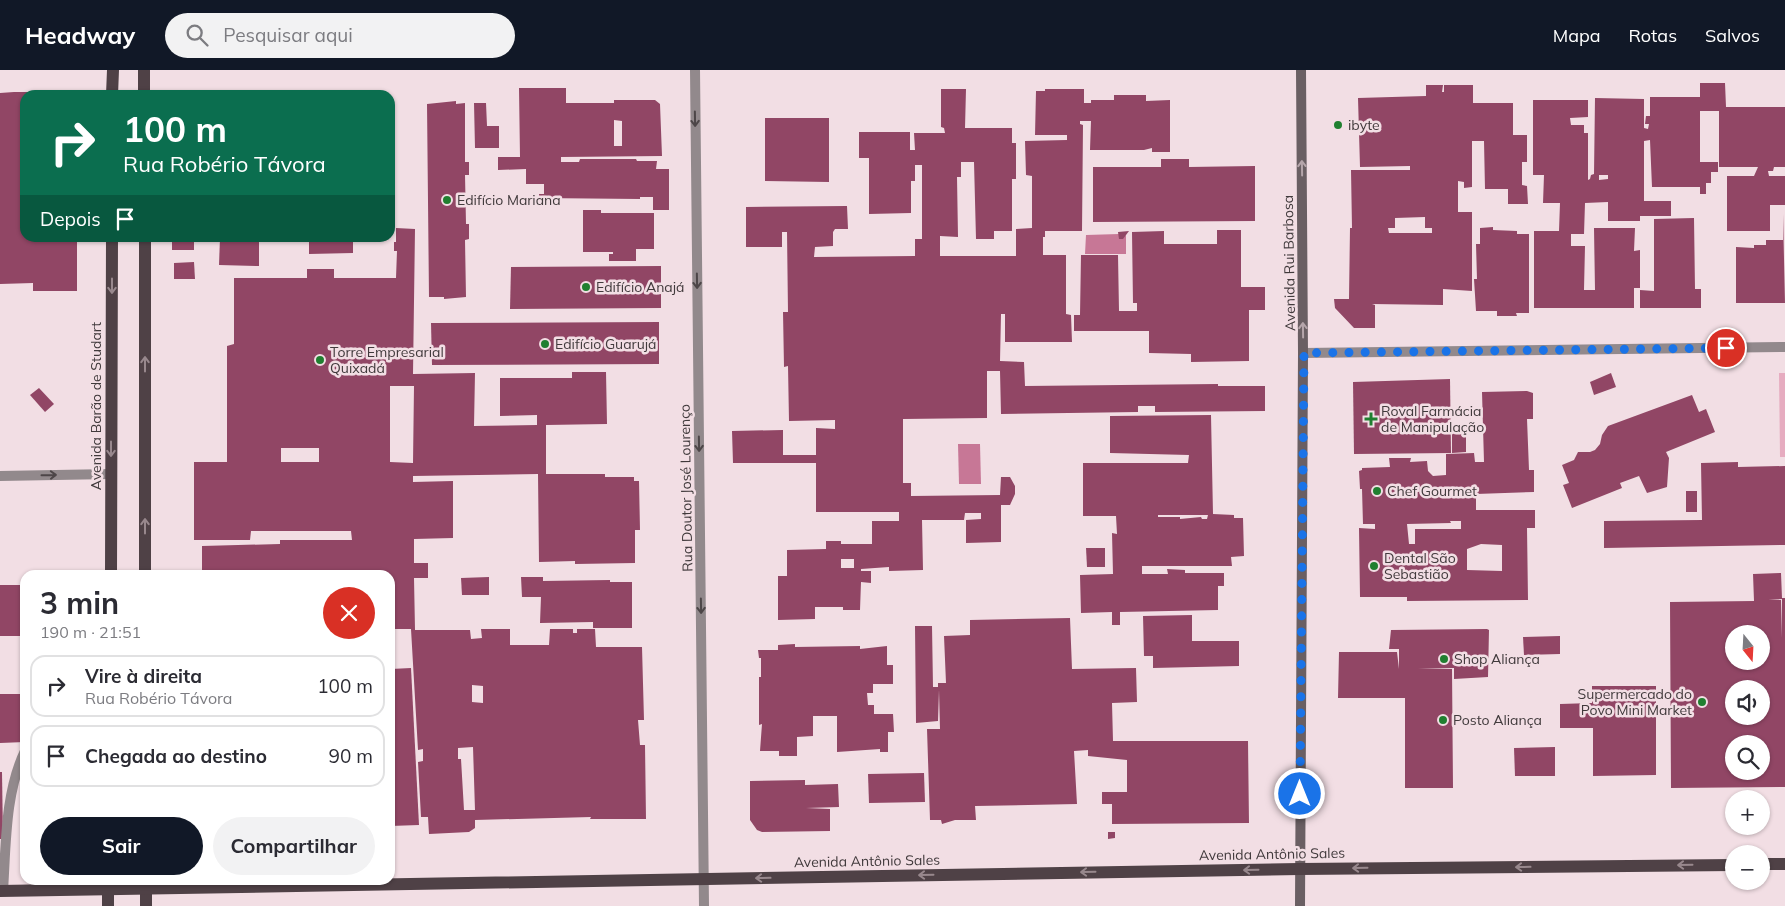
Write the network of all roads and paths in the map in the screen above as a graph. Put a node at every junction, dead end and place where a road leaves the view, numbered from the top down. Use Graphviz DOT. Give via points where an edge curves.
graph roads {
  1 [pos="112,70"];
  2 [pos="144,70"];
  3 [pos="695,70"];
  4 [pos="1301,70"];
  5 [pos="112,90"];
  6 [pos="144,90"];
  7 [pos="112,242"];
  8 [pos="145,242"];
  9 [pos="1785,347"];
  10 [pos="1304,353"];
  11 [pos="111,474"];
  12 [pos="0,476"];
  13 [pos="110,570"];
  14 [pos="146,570"];
  15 [pos="20,762"];
  16 [pos="1770,864"];
  17 [pos="1785,864"];
  18 [pos="1725,865"];
  19 [pos="1300,869"];
  20 [pos="704,879"];
  21 [pos="395,882"];
  22 [pos="93,885"];
  23 [pos="108,885"];
  24 [pos="146,885"];
  25 [pos="2,891"];
  26 [pos="108,906"];
  27 [pos="146,906"];
  28 [pos="704,906"];
  29 [pos="1300,906"];
  1 -- 5 [label="main road"];
  2 -- 6 [label="main road"];
  3 -- 20 [label="street, Rua Doutor José Lourenço, one-way"];
  10 -- 4 [label="main road, Avenida Rui Barbosa, one-way"];
  7 -- 11 [label="main road, Avenida Barão de Studart, one-way"];
  14 -- 8 [label="main road, one-way"];
  9 -- 10 [label="street"];
  10 -- 19 [label="main road, Avenida Rui Barbosa"];
  12 -- 11 [label="street, one-way"];
  11 -- 13 [label="main road, Avenida Barão de Studart"];
  15 -- 25 [label="street" via="11,803"];
  16 -- 17 [label="main road"];
  18 -- 19 [label="main road, Avenida Antônio Sales, one-way"];
  19 -- 20 [label="main road, Avenida Antônio Sales, one-way"];
  19 -- 29 [label="main road, Avenida Rui Barbosa"];
  20 -- 21 [label="main road, Avenida Antônio Sales"];
  20 -- 28 [label="street, Rua Doutor José Lourenço"];
  22 -- 25 [label="main road, Avenida Antônio Sales"];
  23 -- 26 [label="main road"];
  24 -- 27 [label="main road"];
}
